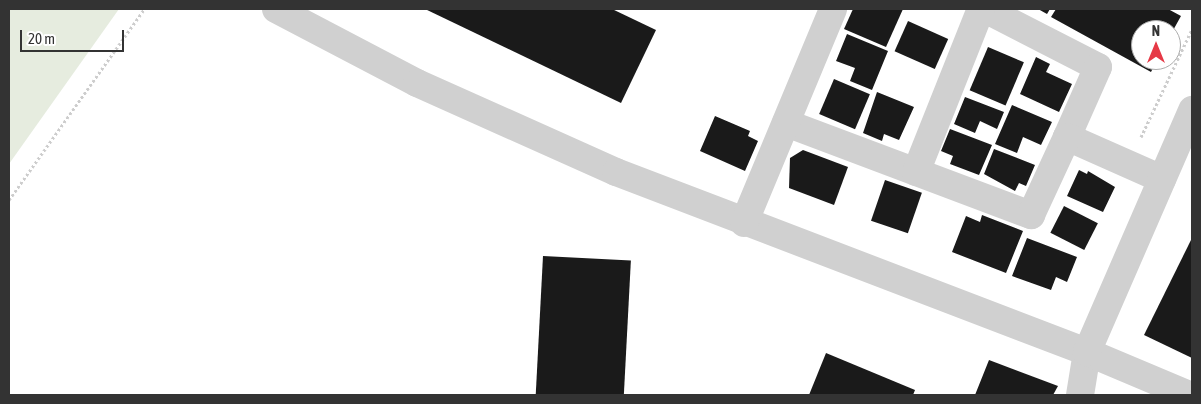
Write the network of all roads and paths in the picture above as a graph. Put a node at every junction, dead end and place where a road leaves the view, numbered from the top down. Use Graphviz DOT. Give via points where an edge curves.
graph roads {
  1 [pos="144,9"];
  2 [pos="276,9"];
  3 [pos="833,9"];
  4 [pos="981,9"];
  5 [pos="985,9"];
  6 [pos="1192,29"];
  7 [pos="1192,110"];
  8 [pos="786,123"];
  9 [pos="1067,137"];
  10 [pos="1138,142"];
  11 [pos="916,172"];
  12 [pos="1162,179"];
  13 [pos="9,200"];
  14 [pos="744,223"];
  15 [pos="1087,352"];
  16 [pos="1080,395"];
  17 [pos="1189,395"];
  1 -- 13 [label="path"];
  2 -- 14 [label="street" via="417,83"];
  3 -- 8 [label="street"];
  4 -- 11 [label="street"];
  5 -- 9 [label="street" via="1098,67"];
  6 -- 10 [label="path"];
  7 -- 12 [label="street"];
  8 -- 11 [label="street"];
  8 -- 14 [label="street"];
  9 -- 11 [label="street" via="1031,215"];
  9 -- 12 [label="street"];
  12 -- 15 [label="street"];
  14 -- 15 [label="street"];
  15 -- 16 [label="street"];
  15 -- 17 [label="street"];
}
